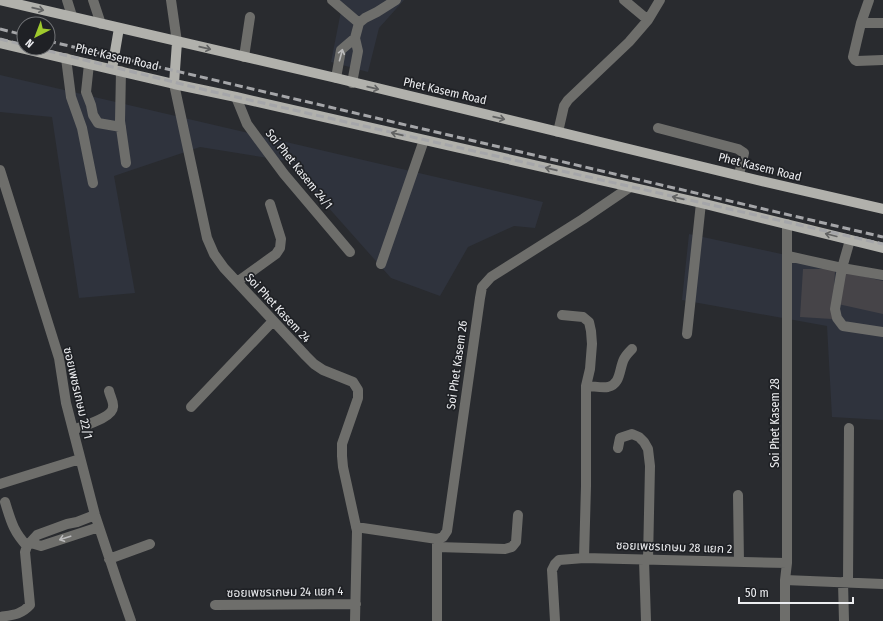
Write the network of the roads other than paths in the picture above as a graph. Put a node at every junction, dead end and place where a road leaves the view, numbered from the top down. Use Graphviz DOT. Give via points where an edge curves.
graph roads {
  1 [pos="0,0"];
  2 [pos="67,0"];
  3 [pos="93,0"];
  4 [pos="171,0"];
  5 [pos="332,0"];
  6 [pos="396,0"];
  7 [pos="624,0"];
  8 [pos="660,0"];
  9 [pos="869,0"];
  10 [pos="18,2"];
  11 [pos="72,16"];
  12 [pos="250,17"];
  13 [pos="648,20"];
  14 [pos="359,23"];
  15 [pos="861,23"];
  16 [pos="883,23"];
  17 [pos="102,24"];
  18 [pos="119,28"];
  19 [pos="355,38"];
  20 [pos="178,42"];
  21 [pos="0,43"];
  22 [pos="244,57"];
  23 [pos="66,58"];
  24 [pos="883,60"];
  25 [pos="89,64"];
  26 [pos="117,70"];
  27 [pos="336,78"];
  28 [pos="352,83"];
  29 [pos="174,84"];
  30 [pos="236,97"];
  31 [pos="121,127"];
  32 [pos="658,128"];
  33 [pos="558,132"];
  34 [pos="424,140"];
  35 [pos="126,163"];
  36 [pos="0,170"];
  37 [pos="739,175"];
  38 [pos="94,183"];
  39 [pos="630,187"];
  40 [pos="701,203"];
  41 [pos="270,204"];
  42 [pos="883,209"];
  43 [pos="788,224"];
  44 [pos="850,240"];
  45 [pos="883,248"];
  46 [pos="350,252"];
  47 [pos="788,256"];
  48 [pos="380,264"];
  49 [pos="842,268"];
  50 [pos="883,274"];
  51 [pos="237,282"];
  52 [pos="562,315"];
  53 [pos="273,321"];
  54 [pos="883,332"];
  55 [pos="687,334"];
  56 [pos="632,350"];
  57 [pos="586,386"];
  58 [pos="109,391"];
  59 [pos="190,407"];
  60 [pos="849,428"];
  61 [pos="73,430"];
  62 [pos="618,448"];
  63 [pos="80,459"];
  64 [pos="0,482"];
  65 [pos="738,495"];
  66 [pos="5,502"];
  67 [pos="95,515"];
  68 [pos="518,515"];
  69 [pos="99,527"];
  70 [pos="356,527"];
  71 [pos="437,543"];
  72 [pos="150,544"];
  73 [pos="29,545"];
  74 [pos="584,558"];
  75 [pos="109,559"];
  76 [pos="646,560"];
  77 [pos="739,562"];
  78 [pos="788,563"];
  79 [pos="785,580"];
  80 [pos="846,582"];
  81 [pos="883,584"];
  82 [pos="356,604"];
  83 [pos="215,605"];
  84 [pos="0,617"];
  85 [pos="131,621"];
  86 [pos="355,621"];
  87 [pos="437,621"];
  88 [pos="555,621"];
  89 [pos="646,621"];
  90 [pos="785,621"];
  91 [pos="844,621"];
  1 -- 10 [label="main road, Phet Kasem Road"];
  2 -- 11 [label="street"];
  3 -- 17 [label="street"];
  4 -- 20 [label="street"];
  5 -- 14 [label="street"];
  6 -- 14 [label="street"];
  7 -- 13 [label="street"];
  8 -- 13 [label="street"];
  9 -- 15 [label="street"];
  10 -- 11 [label="main road, Phet Kasem Road, one-way"];
  11 -- 17 [label="main road, Phet Kasem Road"];
  12 -- 22 [label="street"];
  13 -- 33 [label="street" via="629,42 568,100 564,106"];
  14 -- 19 [label="street"];
  15 -- 16 [label="street"];
  15 -- 24 [label="street" via="853,57 855,60"];
  17 -- 18 [label="main road, Phet Kasem Road"];
  18 -- 20 [label="main road, Phet Kasem Road"];
  18 -- 26 [label="main road"];
  27 -- 19 [label="street, one-way" via="342,50"];
  19 -- 28 [label="street" via="358,51"];
  20 -- 22 [label="main road, Phet Kasem Road, one-way"];
  20 -- 29 [label="main road"];
  21 -- 23 [label="main road, Phet Kasem Road"];
  22 -- 27 [label="main road, Phet Kasem Road"];
  23 -- 25 [label="main road, Phet Kasem Road"];
  23 -- 38 [label="street" via="71,97 82,128"];
  25 -- 26 [label="main road, Phet Kasem Road"];
  25 -- 31 [label="street" via="86,92 93,115 98,123"];
  26 -- 29 [label="main road, Phet Kasem Road"];
  26 -- 31 [label="street"];
  27 -- 28 [label="main road, Phet Kasem Road"];
  28 -- 33 [label="main road, Phet Kasem Road, one-way"];
  29 -- 30 [label="main road, Phet Kasem Road"];
  29 -- 51 [label="street, Soi Phet Kasem 24" via="207,238 214,254"];
  34 -- 30 [label="main road, Phet Kasem Road, one-way"];
  30 -- 46 [label="street, Soi Phet Kasem 24/1" via="258,139"];
  31 -- 35 [label="street"];
  32 -- 37 [label="street" via="738,149 744,153"];
  33 -- 37 [label="main road, Phet Kasem Road"];
  39 -- 34 [label="main road, Phet Kasem Road, one-way"];
  34 -- 48 [label="street"];
  36 -- 61 [label="street, ซอยเพชรเกษม 22/1" via="59,358"];
  37 -- 42 [label="main road, Phet Kasem Road"];
  40 -- 39 [label="main road, Phet Kasem Road, one-way"];
  39 -- 71 [label="street, Soi Phet Kasem 26" via="491,277 482,287 447,531"];
  40 -- 43 [label="main road, Phet Kasem Road"];
  40 -- 55 [label="street"];
  41 -- 51 [label="street" via="281,239 280,248 276,254"];
  44 -- 43 [label="main road, Phet Kasem Road, one-way"];
  43 -- 47 [label="street, Soi Phet Kasem 28"];
  44 -- 45 [label="main road, Phet Kasem Road"];
  44 -- 49 [label="street"];
  47 -- 49 [label="street"];
  47 -- 78 [label="street, Soi Phet Kasem 28"];
  49 -- 50 [label="street"];
  49 -- 54 [label="street" via="834,309 837,318 843,326"];
  51 -- 53 [label="street, Soi Phet Kasem 24"];
  52 -- 57 [label="street" via="583,317 589,322 592,344"];
  53 -- 59 [label="street"];
  53 -- 70 [label="street, Soi Phet Kasem 24" via="314,364 353,382 358,390 358,398 342,444 343,467"];
  56 -- 57 [label="street" via="625,357 616,383 608,386"];
  57 -- 74 [label="street"];
  58 -- 61 [label="street" via="114,407 111,413"];
  60 -- 80 [label="street"];
  61 -- 63 [label="street, ซอยเพชรเกษม 22/1"];
  62 -- 76 [label="street" via="620,438 632,434 639,437 648,449 650,466"];
  63 -- 64 [label="street"];
  63 -- 67 [label="street, ซอยเพชรเกษม 22/1"];
  65 -- 77 [label="street"];
  66 -- 73 [label="street" via="19,537"];
  67 -- 69 [label="street, ซอยเพชรเกษม 22/1"];
  67 -- 73 [label="street" via="37,535"];
  68 -- 71 [label="street" via="516,542 505,549"];
  69 -- 73 [label="street, one-way" via="41,546"];
  69 -- 75 [label="street, ซอยเพชรเกษม 22/1"];
  70 -- 71 [label="street"];
  70 -- 82 [label="street, Soi Phet Kasem 24"];
  71 -- 87 [label="street"];
  72 -- 75 [label="street"];
  73 -- 84 [label="street" via="25,552 30,605 19,614"];
  74 -- 76 [label="street, ซอยเพชรเกษม 28 แยก 2"];
  74 -- 88 [label="street, ซอยเพชรเกษม 28 แยก 2" via="559,560 552,570"];
  75 -- 85 [label="street, ซอยเพชรเกษม 22/1"];
  76 -- 77 [label="street, ซอยเพชรเกษม 28 แยก 2"];
  76 -- 89 [label="street"];
  77 -- 78 [label="street, ซอยเพชรเกษม 28 แยก 2"];
  78 -- 79 [label="street, Soi Phet Kasem 28"];
  79 -- 80 [label="street"];
  79 -- 90 [label="street, Soi Phet Kasem 28"];
  80 -- 81 [label="street"];
  80 -- 91 [label="street"];
  82 -- 83 [label="street, ซอยเพชรเกษม 24 แยก 4"];
  82 -- 86 [label="street, Soi Phet Kasem 24"];
}
